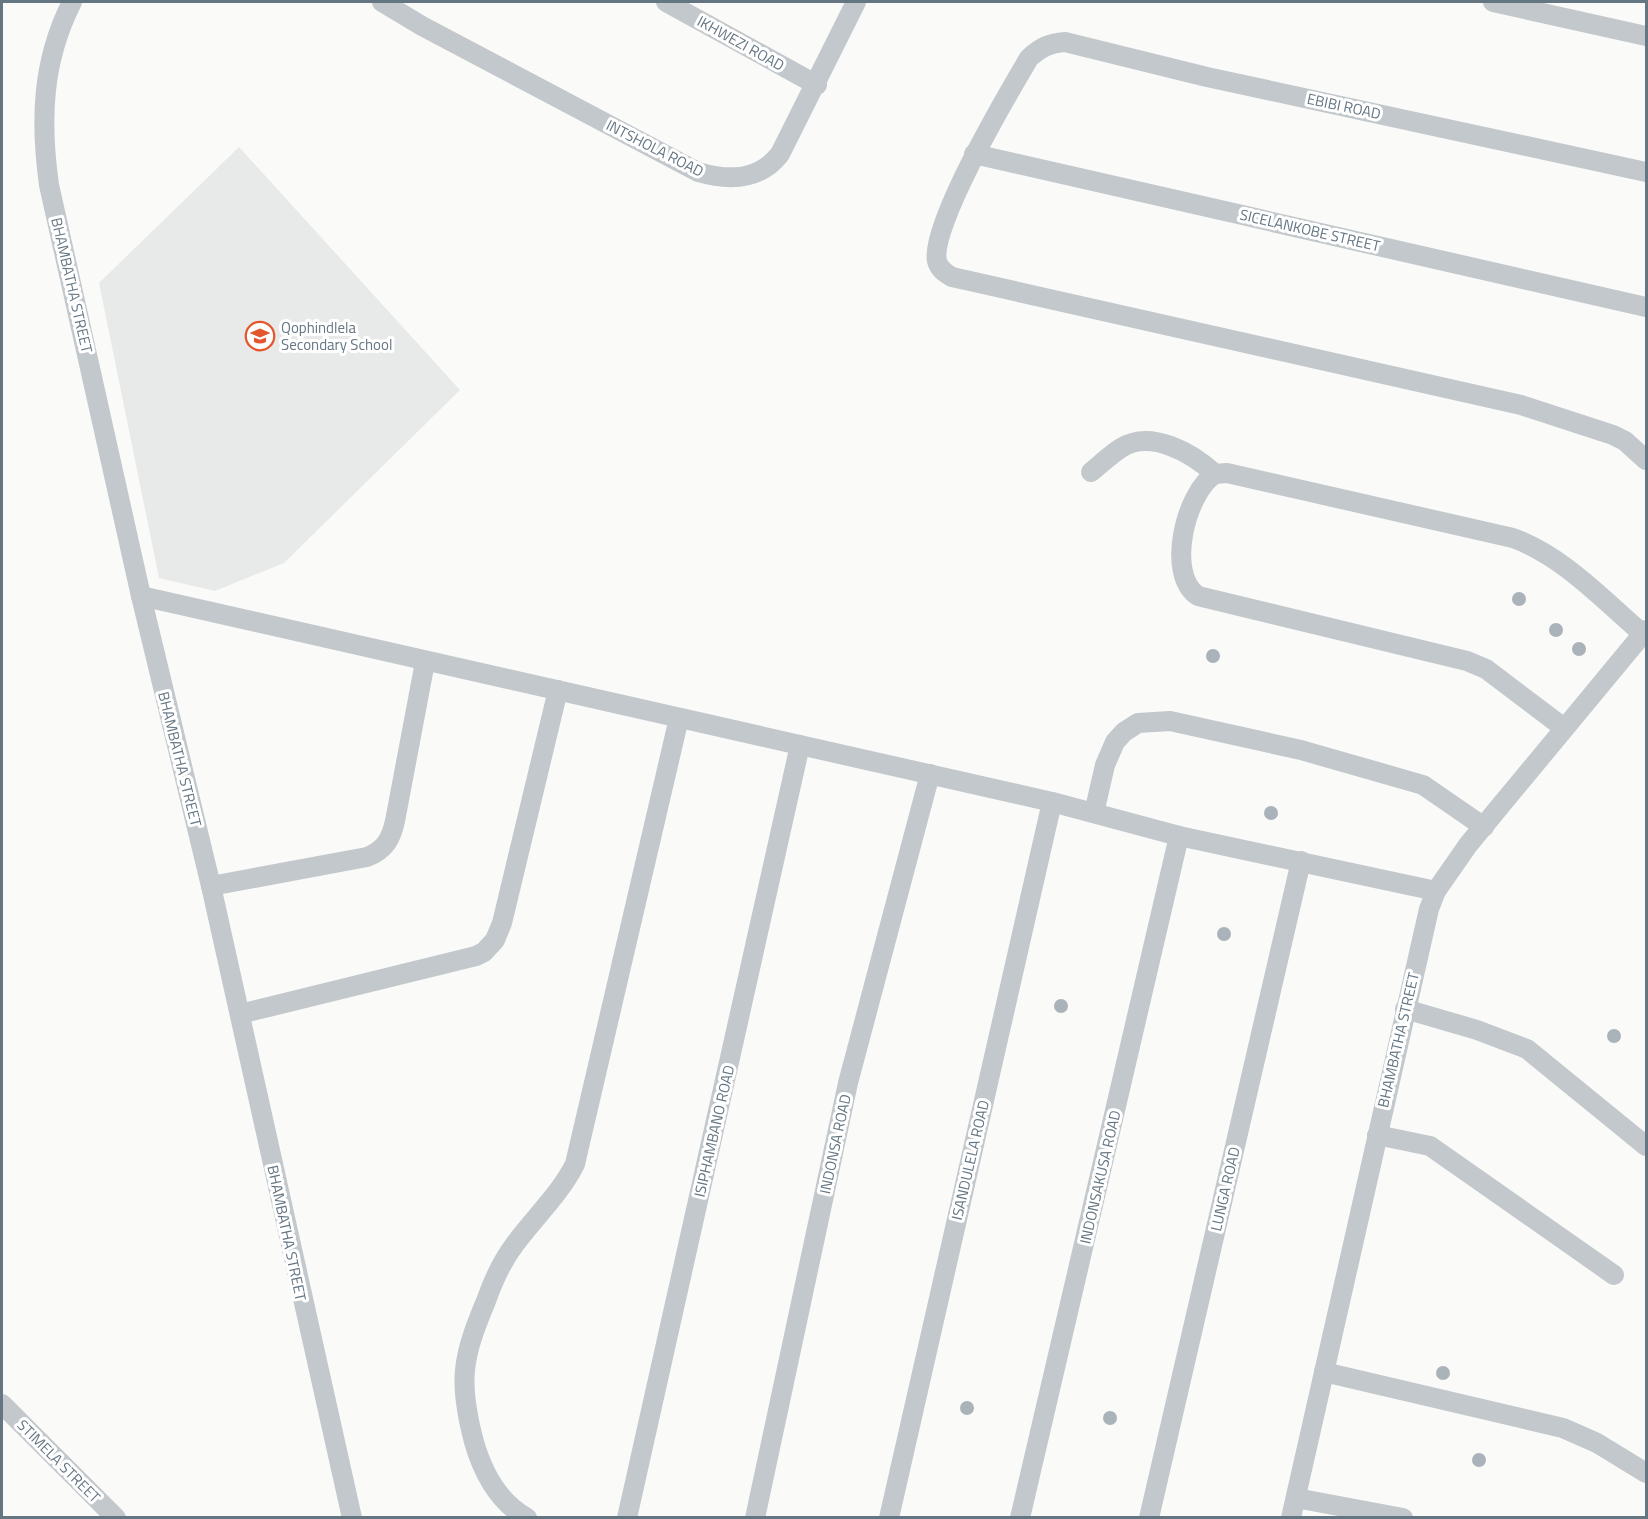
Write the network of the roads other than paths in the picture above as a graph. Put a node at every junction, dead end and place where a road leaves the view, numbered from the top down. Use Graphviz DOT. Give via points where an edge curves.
graph roads {
  1 [pos="72,2"];
  2 [pos="382,2"];
  3 [pos="666,2"];
  4 [pos="856,2"];
  5 [pos="1493,2"];
  6 [pos="1647,36"];
  7 [pos="817,85"];
  8 [pos="974,154"];
  9 [pos="1647,172"];
  10 [pos="1647,307"];
  11 [pos="1647,460"];
  12 [pos="1091,472"];
  13 [pos="1215,474"];
  14 [pos="141,596"];
  15 [pos="1645,632"];
  16 [pos="424,662"];
  17 [pos="558,690"];
  18 [pos="679,718"];
  19 [pos="1564,728"];
  20 [pos="800,745"];
  21 [pos="930,774"];
  22 [pos="1052,802"];
  23 [pos="1094,813"];
  24 [pos="1484,827"];
  25 [pos="1179,836"];
  26 [pos="1301,861"];
  27 [pos="211,886"];
  28 [pos="1436,891"];
  29 [pos="1406,1009"];
  30 [pos="240,1014"];
  31 [pos="1377,1135"];
  32 [pos="1647,1146"];
  33 [pos="1614,1275"];
  34 [pos="1324,1372"];
  35 [pos="2,1404"];
  36 [pos="1647,1473"];
  37 [pos="1296,1498"];
  38 [pos="116,1518"];
  39 [pos="352,1518"];
  40 [pos="528,1518"];
  41 [pos="627,1518"];
  42 [pos="755,1518"];
  43 [pos="889,1518"];
  44 [pos="1020,1518"];
  45 [pos="1149,1518"];
  46 [pos="1292,1518"];
  47 [pos="1403,1518"];
  1 -- 14 [label="street, BHAMBATHA STREET" via="48,64 43,99 44,149"];
  2 -- 7 [label="street, INTSHOLA ROAD" via="688,166 717,177 750,176 772,165"];
  3 -- 7 [label="street, IKHWEZI ROAD"];
  4 -- 7 [label="street, INTSHOLA ROAD"];
  5 -- 6 [label="street"];
  8 -- 9 [label="street, EBIBI ROAD" via="1029,58 1043,47 1065,42"];
  8 -- 10 [label="street, SICELANKOBE STREET"];
  8 -- 11 [label="street" via="937,251 940,268 952,277 1521,405 1613,435"];
  12 -- 13 [label="street" via="1121,448 1135,442 1150,442 1185,451"];
  13 -- 15 [label="street" via="1227,473 1525,543 1558,561"];
  13 -- 19 [label="street" via="1198,490 1185,535 1180,562 1191,592 1210,600 1467,661 1486,669"];
  14 -- 16 [label="street"];
  14 -- 27 [label="street, BHAMBATHA STREET"];
  15 -- 19 [label="street, BHAMBATHA STREET"];
  16 -- 17 [label="street"];
  16 -- 27 [label="street" via="392,835 382,848 367,857"];
  17 -- 18 [label="street"];
  17 -- 30 [label="street" via="502,922 490,946 476,956"];
  18 -- 20 [label="street"];
  18 -- 40 [label="street" via="575,1164 506,1257 468,1342 464,1363 464,1404 477,1450 502,1500"];
  19 -- 24 [label="street, BHAMBATHA STREET"];
  20 -- 21 [label="street"];
  20 -- 41 [label="street, ISIPHAMBANO ROAD"];
  21 -- 22 [label="street"];
  21 -- 42 [label="street, INDONSA ROAD" via="848,1083"];
  22 -- 23 [label="street"];
  22 -- 43 [label="street, ISANDULELA ROAD"];
  23 -- 24 [label="street" via="1105,765 1115,742 1138,723 1170,721 1301,750 1423,785"];
  23 -- 25 [label="street"];
  24 -- 28 [label="street, BHAMBATHA STREET"];
  25 -- 26 [label="street"];
  25 -- 44 [label="street, INDONSAKUSA ROAD"];
  26 -- 28 [label="street"];
  26 -- 45 [label="street, LUNGA ROAD"];
  27 -- 30 [label="street, BHAMBATHA STREET"];
  28 -- 29 [label="street, BHAMBATHA STREET"];
  29 -- 31 [label="street, BHAMBATHA STREET"];
  29 -- 32 [label="street" via="1527,1049"];
  30 -- 39 [label="street, BHAMBATHA STREET"];
  31 -- 33 [label="street" via="1430,1146"];
  31 -- 34 [label="street, BHAMBATHA STREET"];
  34 -- 36 [label="street" via="1563,1428"];
  34 -- 37 [label="street, BHAMBATHA STREET"];
  35 -- 38 [label="street, STIMELA STREET"];
  37 -- 46 [label="street, BHAMBATHA STREET"];
  37 -- 47 [label="street"];
}
